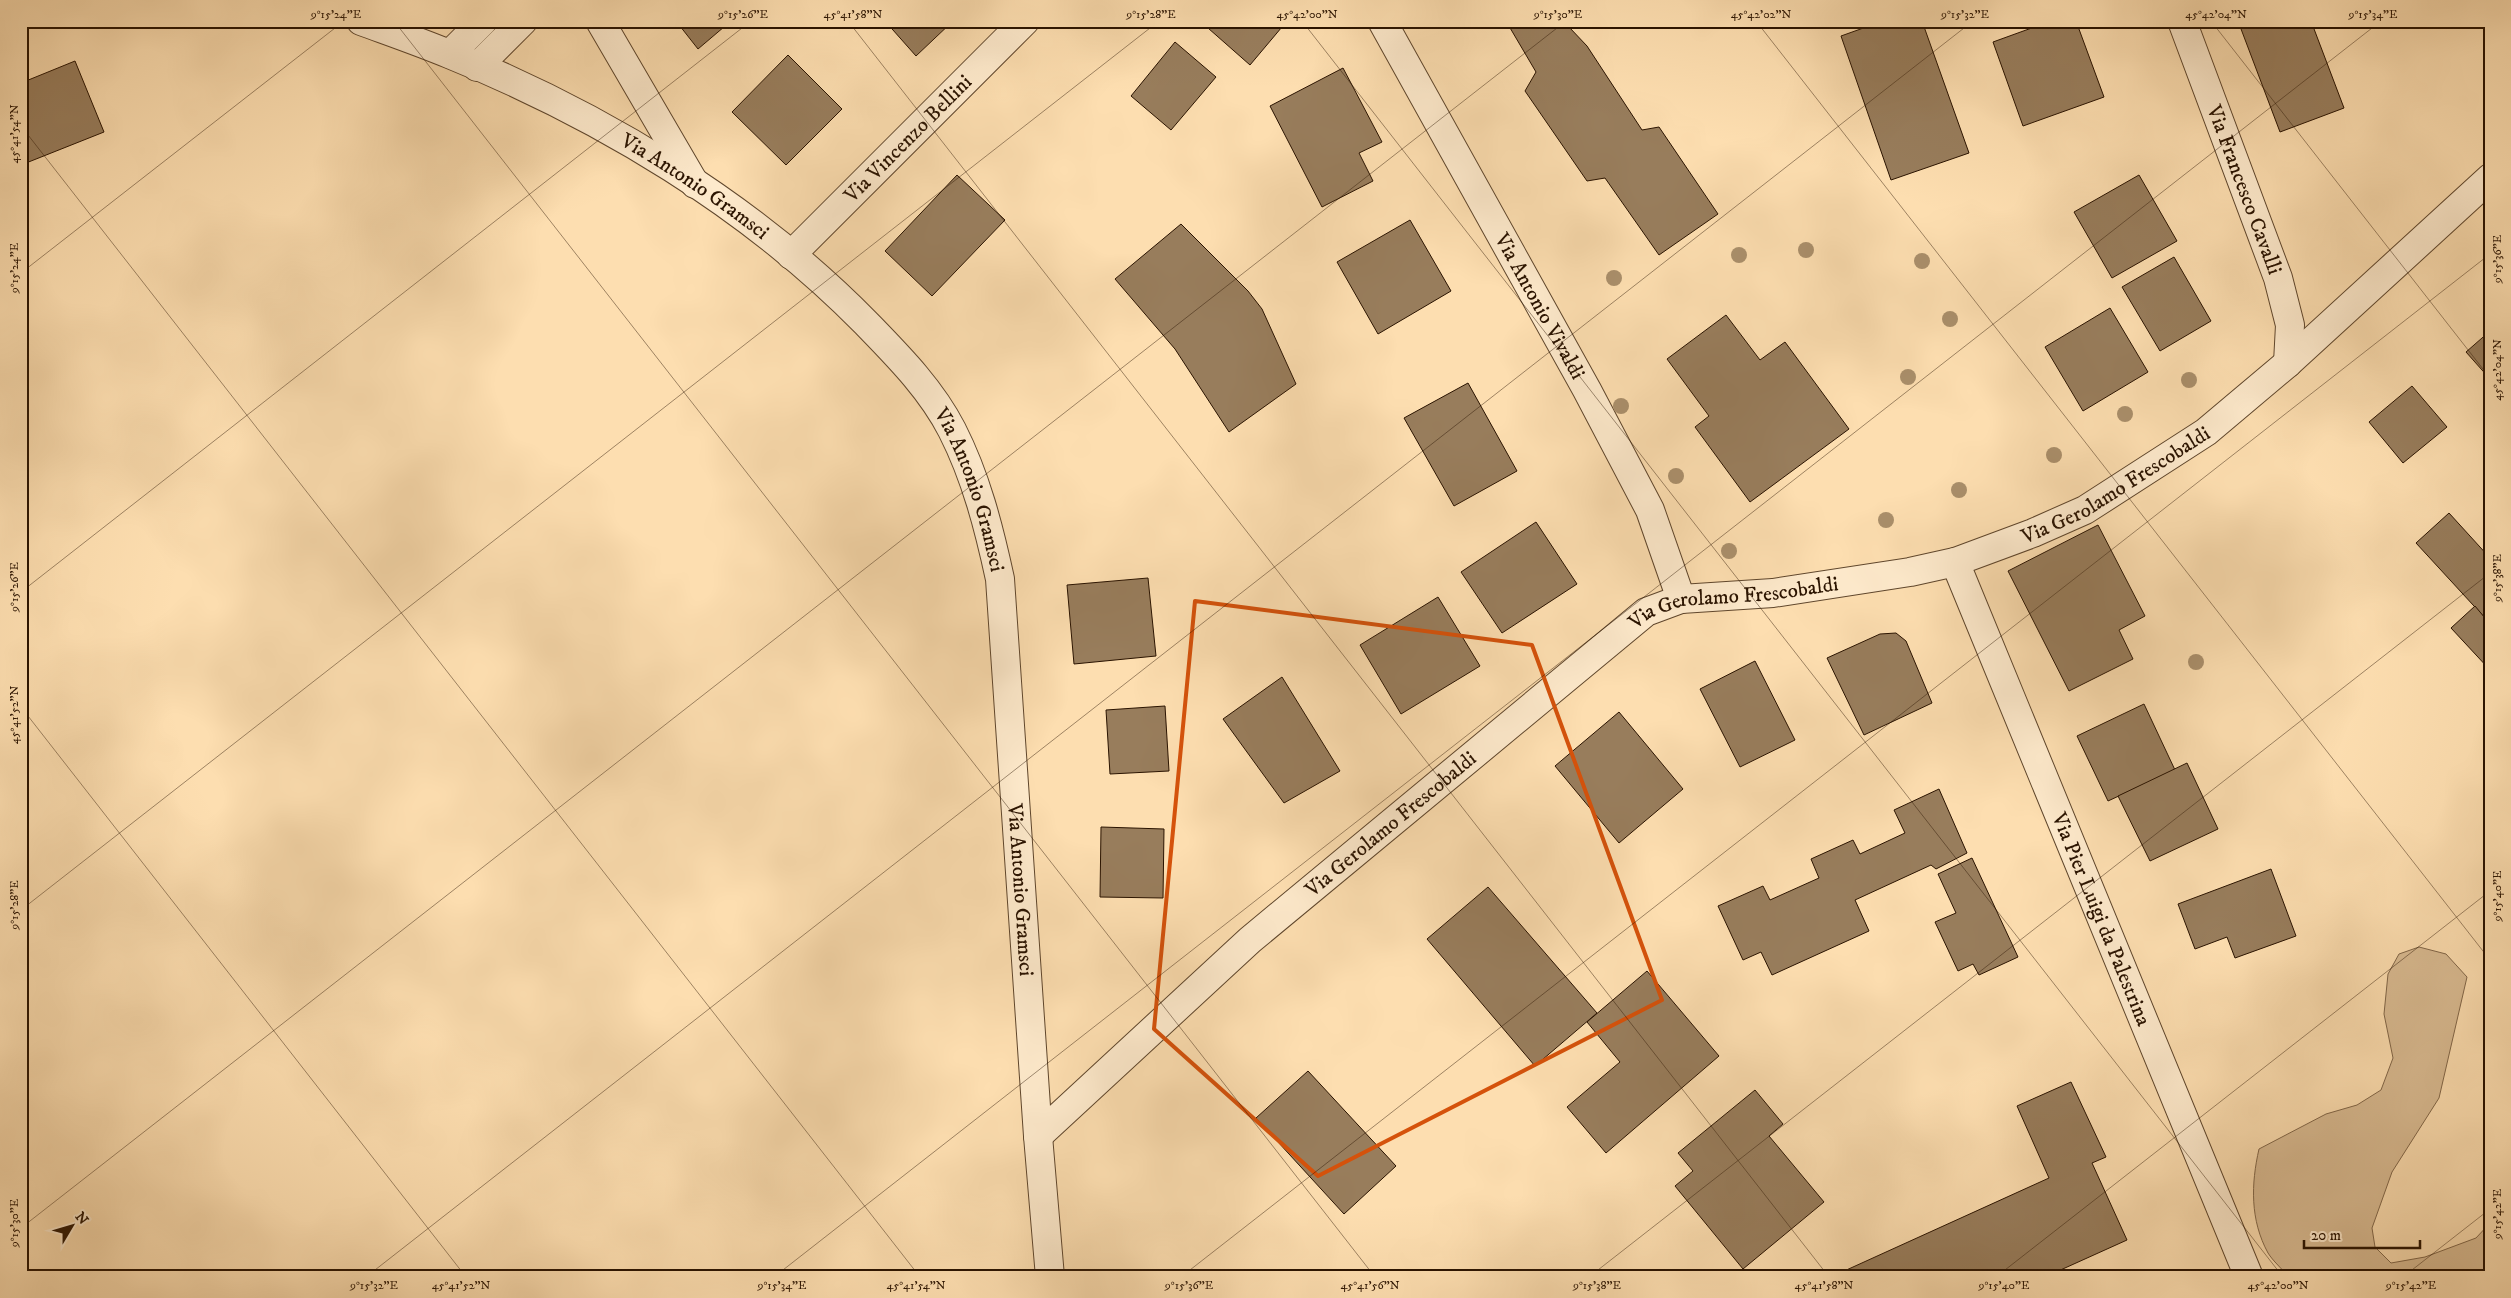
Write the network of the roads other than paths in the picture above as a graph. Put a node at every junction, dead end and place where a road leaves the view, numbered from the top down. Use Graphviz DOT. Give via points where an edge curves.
graph roads {
  1 [pos="362,21"];
  2 [pos="483,21"];
  3 [pos="523,21"];
  4 [pos="600,21"];
  5 [pos="1025,21"];
  6 [pos="1382,21"];
  7 [pos="2182,21"];
  8 [pos="450,54"];
  9 [pos="478,66"];
  10 [pos="2490,178"];
  11 [pos="696,184"];
  12 [pos="792,255"];
  13 [pos="2288,363"];
  14 [pos="1955,562"];
  15 [pos="1681,599"];
  16 [pos="1038,1136"];
  17 [pos="1050,1277"];
  18 [pos="2249,1277"];
  1 -- 8 [label="street, Via Antonio Gramsci"];
  2 -- 8 [label="street"];
  3 -- 9 [label="street"];
  4 -- 11 [label="street"];
  5 -- 12 [label="street, Via Vincenzo Bellini"];
  6 -- 15 [label="street, Via Antonio Vivaldi" via="1650,510"];
  7 -- 13 [label="street, Via Francesco Cavalli" via="2278,278 2290,325"];
  8 -- 9 [label="street, Via Antonio Gramsci"];
  9 -- 11 [label="street, Via Antonio Gramsci" via="599,125"];
  10 -- 13 [label="street, Via Gerolamo Frescobaldi"];
  11 -- 12 [label="street, Via Antonio Gramsci"];
  12 -- 16 [label="street, Via Antonio Gramsci" via="854,310 922,383 952,430 972,477 989,531 1000,579 1005,632"];
  13 -- 14 [label="street, Via Gerolamo Frescobaldi" via="2206,432 2092,506 2033,533"];
  14 -- 15 [label="street, Via Gerolamo Frescobaldi" via="1773,593"];
  14 -- 18 [label="street, Via Pier Luigi da Palestrina"];
  15 -- 16 [label="street, Via Gerolamo Frescobaldi" via="1646,612 1250,940"];
  16 -- 17 [label="street, Via Antonio Gramsci"];
}
